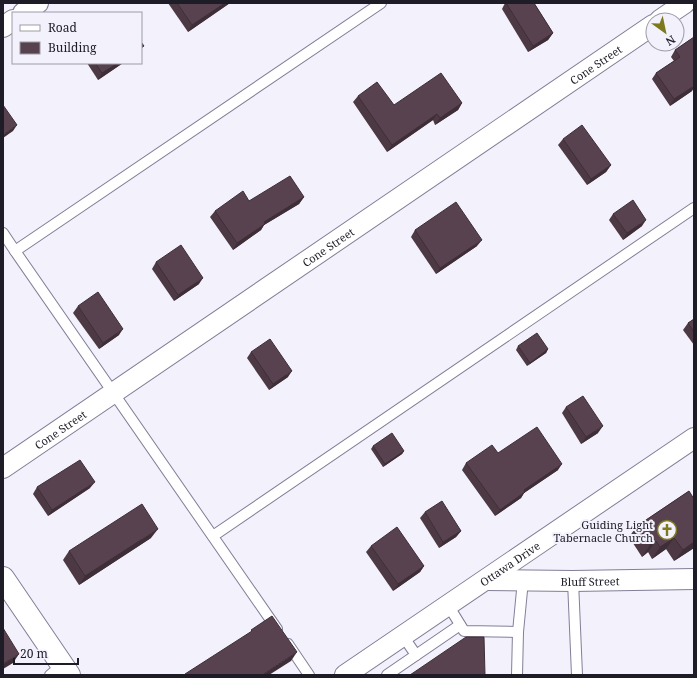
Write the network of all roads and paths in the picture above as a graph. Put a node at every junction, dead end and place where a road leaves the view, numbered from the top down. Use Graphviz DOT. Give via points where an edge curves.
graph roads {
  1 [pos="38,3"];
  2 [pos="381,3"];
  3 [pos="685,3"];
  4 [pos="24,12"];
  5 [pos="672,12"];
  6 [pos="12,21"];
  7 [pos="3,27"];
  8 [pos="645,30"];
  9 [pos="694,208"];
  10 [pos="3,233"];
  11 [pos="15,251"];
  12 [pos="113,393"];
  13 [pos="694,438"];
  14 [pos="3,468"];
  15 [pos="213,536"];
  16 [pos="3,578"];
  17 [pos="694,579"];
  18 [pos="486,580"];
  19 [pos="523,580"];
  20 [pos="573,581"];
  21 [pos="448,605"];
  22 [pos="460,625"];
  23 [pos="518,632"];
  24 [pos="403,636"];
  25 [pos="416,655"];
  26 [pos="60,672"];
  27 [pos="355,672"];
  28 [pos="309,675"];
  29 [pos="387,675"];
  30 [pos="517,675"];
  31 [pos="577,675"];
  1 -- 4 [label="street"];
  2 -- 11 [label="lane"];
  3 -- 5 [label="street"];
  6 -- 7 [label="street"];
  8 -- 12 [label="street, Cone Street"];
  9 -- 15 [label="lane"];
  10 -- 11 [label="lane"];
  11 -- 12 [label="lane"];
  12 -- 14 [label="street, Cone Street"];
  12 -- 15 [label="lane"];
  13 -- 18 [label="street, Ottawa Drive"];
  15 -- 28 [label="lane"];
  16 -- 26 [label="street"];
  17 -- 20 [label="street, Bluff Street"];
  18 -- 19 [label="street, Bluff Street"];
  18 -- 21 [label="street, Ottawa Drive"];
  19 -- 20 [label="street, Bluff Street"];
  19 -- 23 [label="lane"];
  20 -- 31 [label="lane"];
  21 -- 22 [label="lane"];
  21 -- 24 [label="street, Ottawa Drive"];
  22 -- 23 [label="lane" via="464,631"];
  22 -- 25 [label="lane"];
  23 -- 30 [label="lane"];
  24 -- 25 [label="lane"];
  24 -- 27 [label="street, Ottawa Drive"];
  25 -- 29 [label="lane"];
}
